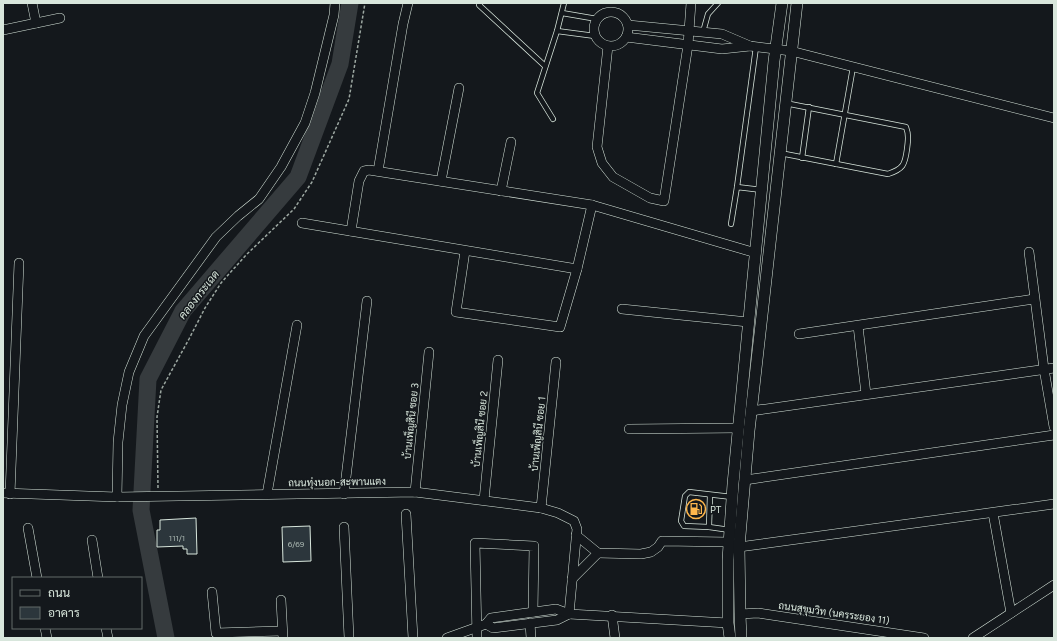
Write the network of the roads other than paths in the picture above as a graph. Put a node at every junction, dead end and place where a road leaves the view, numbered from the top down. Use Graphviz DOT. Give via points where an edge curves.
graph roads {
  1 [pos="32,3"];
  2 [pos="335,3"];
  3 [pos="408,3"];
  4 [pos="480,3"];
  5 [pos="564,3"];
  6 [pos="691,3"];
  7 [pos="718,3"];
  8 [pos="782,3"];
  9 [pos="797,3"];
  10 [pos="562,13"];
  11 [pos="60,18"];
  12 [pos="596,19"];
  13 [pos="36,23"];
  14 [pos="628,25"];
  15 [pos="3,30"];
  16 [pos="689,30"];
  17 [pos="557,31"];
  18 [pos="703,32"];
  19 [pos="595,36"];
  20 [pos="626,37"];
  21 [pos="688,45"];
  22 [pos="608,46"];
  23 [pos="753,46"];
  24 [pos="776,49"];
  25 [pos="791,51"];
  26 [pos="545,66"];
  27 [pos="853,67"];
  28 [pos="459,88"];
  29 [pos="786,103"];
  30 [pos="809,107"];
  31 [pos="845,115"];
  32 [pos="1054,118"];
  33 [pos="553,119"];
  34 [pos="511,142"];
  35 [pos="780,154"];
  36 [pos="802,158"];
  37 [pos="836,164"];
  38 [pos="378,171"];
  39 [pos="441,181"];
  40 [pos="737,187"];
  41 [pos="762,190"];
  42 [pos="501,191"];
  43 [pos="592,205"];
  44 [pos="302,223"];
  45 [pos="731,224"];
  46 [pos="351,231"];
  47 [pos="465,251"];
  48 [pos="1029,252"];
  49 [pos="756,253"];
  50 [pos="19,262"];
  51 [pos="577,269"];
  52 [pos="1034,299"];
  53 [pos="367,301"];
  54 [pos="622,309"];
  55 [pos="748,322"];
  56 [pos="297,325"];
  57 [pos="858,326"];
  58 [pos="799,334"];
  59 [pos="429,352"];
  60 [pos="498,360"];
  61 [pos="556,362"];
  62 [pos="1054,368"];
  63 [pos="1044,369"];
  64 [pos="866,394"];
  65 [pos="751,411"];
  66 [pos="1054,427"];
  67 [pos="738,428"];
  68 [pos="629,429"];
  69 [pos="1054,435"];
  70 [pos="744,480"];
  71 [pos="415,492"];
  72 [pos="6,493"];
  73 [pos="267,494"];
  74 [pos="344,494"];
  75 [pos="710,495"];
  76 [pos="121,497"];
  77 [pos="732,497"];
  78 [pos="484,500"];
  79 [pos="1054,504"];
  80 [pos="541,508"];
  81 [pos="993,513"];
  82 [pos="406,514"];
  83 [pos="344,527"];
  84 [pos="709,527"];
  85 [pos="28,528"];
  86 [pos="730,531"];
  87 [pos="576,535"];
  88 [pos="92,540"];
  89 [pos="734,545"];
  90 [pos="598,553"];
  91 [pos="37,577"];
  92 [pos="98,577"];
  93 [pos="572,578"];
  94 [pos="1054,585"];
  95 [pos="212,592"];
  96 [pos="281,600"];
  97 [pos="532,612"];
  98 [pos="1011,613"];
  99 [pos="569,614"];
  100 [pos="740,614"];
  101 [pos="612,616"];
  102 [pos="728,622"];
  103 [pos="530,623"];
  104 [pos="481,626"];
  105 [pos="283,635"];
  106 [pos="349,638"];
  107 [pos="413,638"];
  108 [pos="447,638"];
  109 [pos="477,638"];
  110 [pos="531,638"];
  111 [pos="615,638"];
  112 [pos="730,638"];
  113 [pos="741,638"];
  114 [pos="924,638"];
  115 [pos="973,638"];
  1 -- 13 [label="street"];
  2 -- 76 [label="street" via="315,93 304,123 281,167 259,199 216,237 144,336 129,372 122,405 118,442"];
  3 -- 38 [label="street"];
  4 -- 26 [label="lane" via="479,5"];
  5 -- 10 [label="lane"];
  6 -- 16 [label="street"];
  7 -- 18 [label="lane" via="708,14"];
  8 -- 24 [label="street"];
  9 -- 25 [label="street"];
  10 -- 12 [label="lane"];
  10 -- 17 [label="lane"];
  11 -- 13 [label="street"];
  12 -- 14 [label="street" via="606,12 612,12 625,18"];
  12 -- 19 [label="street"];
  13 -- 15 [label="street"];
  14 -- 16 [label="street"];
  14 -- 20 [label="street"];
  16 -- 18 [label="street"];
  16 -- 21 [label="street"];
  17 -- 19 [label="lane"];
  17 -- 26 [label="lane"];
  18 -- 23 [label="street" via="722,34"];
  19 -- 22 [label="street" via="602,44"];
  20 -- 21 [label="street"];
  20 -- 22 [label="street" via="622,43"];
  21 -- 22 [label="street" via="664,200 650,198 613,177 602,163 597,147"];
  21 -- 23 [label="street" via="722,49"];
  23 -- 24 [label="street"];
  23 -- 40 [label="lane"];
  24 -- 25 [label="street"];
  24 -- 41 [label="street"];
  25 -- 27 [label="street"];
  25 -- 29 [label="street"];
  26 -- 33 [label="lane" via="537,93"];
  27 -- 31 [label="lane"];
  27 -- 32 [label="street"];
  28 -- 39 [label="street"];
  29 -- 30 [label="lane"];
  29 -- 35 [label="street"];
  30 -- 31 [label="lane"];
  30 -- 36 [label="lane"];
  31 -- 37 [label="lane"];
  31 -- 37 [label="lane" via="906,127 909,136 905,162 898,170 888,174"];
  34 -- 42 [label="street"];
  35 -- 36 [label="lane"];
  35 -- 65 [label="street"];
  36 -- 37 [label="lane"];
  38 -- 39 [label="street"];
  38 -- 46 [label="street" via="364,171 361,176"];
  39 -- 42 [label="street"];
  40 -- 41 [label="lane"];
  40 -- 45 [label="lane"];
  41 -- 49 [label="street"];
  42 -- 43 [label="street"];
  43 -- 49 [label="street"];
  43 -- 51 [label="street"];
  44 -- 46 [label="street"];
  46 -- 47 [label="street"];
  47 -- 51 [label="street"];
  47 -- 51 [label="street" via="456,312 560,327"];
  48 -- 52 [label="street"];
  49 -- 55 [label="street"];
  50 -- 72 [label="street"];
  52 -- 57 [label="street"];
  52 -- 63 [label="street"];
  53 -- 74 [label="street"];
  54 -- 55 [label="street"];
  55 -- 67 [label="street"];
  56 -- 73 [label="street"];
  57 -- 58 [label="street"];
  57 -- 64 [label="street"];
  59 -- 71 [label="street, บ้านเพ็ญสินี ซอย 3"];
  60 -- 78 [label="street, บ้านเพ็ญสินี ซอย 2"];
  61 -- 80 [label="street, บ้านเพ็ญสินี ซอย 1"];
  62 -- 63 [label="street"];
  63 -- 64 [label="street"];
  63 -- 66 [label="street"];
  64 -- 65 [label="street"];
  65 -- 70 [label="street"];
  67 -- 68 [label="street"];
  67 -- 77 [label="street"];
  69 -- 70 [label="street"];
  70 -- 89 [label="street"];
  71 -- 74 [label="street, ถนนทุ่งนอก-สะพานแตง"];
  71 -- 78 [label="street, ถนนทุ่งนอก-สะพานแตง"];
  72 -- 76 [label="street, ถนนทุ่งนอก-สะพานแตง"];
  73 -- 74 [label="street, ถนนทุ่งนอก-สะพานแตง"];
  73 -- 76 [label="street, ถนนทุ่งนอก-สะพานแตง"];
  75 -- 77 [label="lane"];
  75 -- 84 [label="lane"];
  75 -- 84 [label="lane" via="686,493 681,521 684,526"];
  77 -- 86 [label="street"];
  78 -- 80 [label="street, ถนนทุ่งนอก-สะพานแตง"];
  79 -- 81 [label="street"];
  80 -- 87 [label="street, ถนนทุ่งนอก-สะพานแตง" via="574,521"];
  81 -- 89 [label="street"];
  81 -- 98 [label="street"];
  82 -- 107 [label="street"];
  83 -- 106 [label="street"];
  84 -- 86 [label="lane"];
  85 -- 91 [label="street"];
  86 -- 89 [label="street"];
  87 -- 90 [label="street"];
  87 -- 93 [label="street, ถนนทุ่งนอก-สะพานแตง"];
  88 -- 92 [label="street"];
  89 -- 90 [label="street" via="662,541 651,552 641,554"];
  89 -- 100 [label="street"];
  89 -- 102 [label="street"];
  90 -- 93 [label="street"];
  93 -- 99 [label="street, ถนนทุ่งนอก-สะพานแตง"];
  94 -- 98 [label="street"];
  95 -- 105 [label="street" via="216,633"];
  96 -- 105 [label="street"];
  97 -- 99 [label="street" via="556,609"];
  97 -- 104 [label="street" via="491,618"];
  97 -- 104 [label="street" via="534,546 475,543"];
  98 -- 115 [label="street"];
  99 -- 101 [label="street"];
  99 -- 103 [label="street" via="557,620"];
  100 -- 113 [label="street"];
  100 -- 114 [label="street, ถนนสุขุมวิท (นครระยอง 11)" via="758,613"];
  101 -- 102 [label="street"];
  101 -- 111 [label="street"];
  102 -- 112 [label="street"];
  103 -- 104 [label="street" via="493,628"];
  103 -- 110 [label="street"];
  104 -- 108 [label="street"];
  104 -- 109 [label="street"];
}
